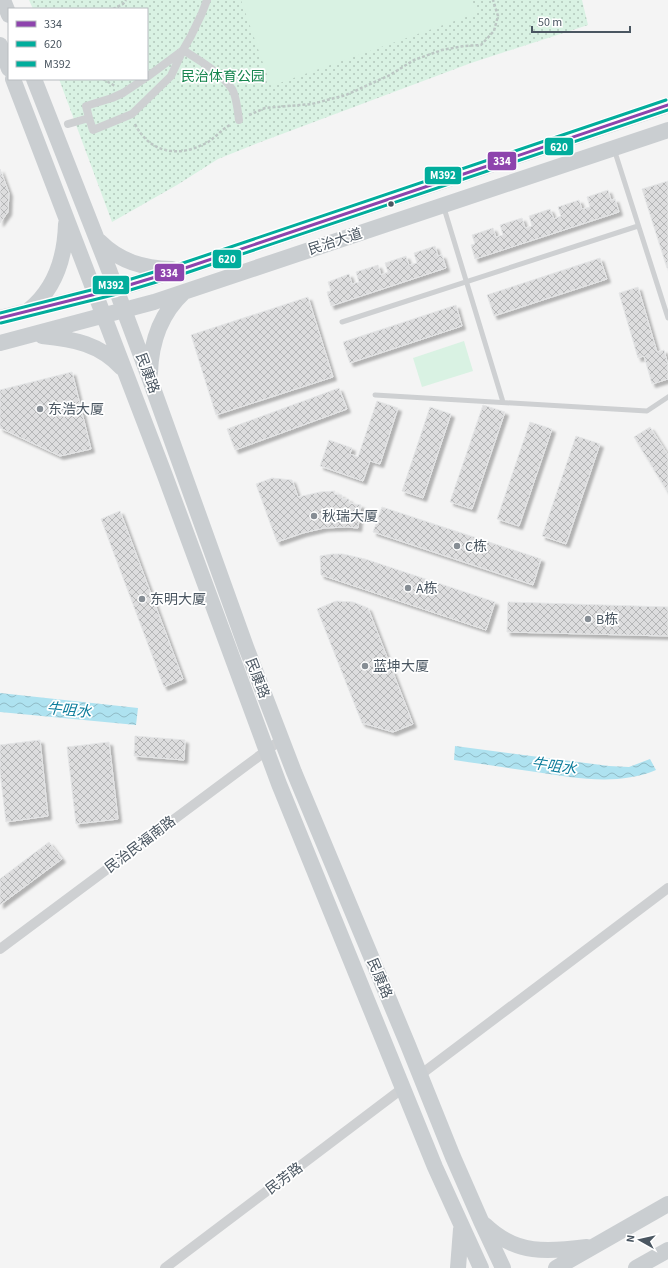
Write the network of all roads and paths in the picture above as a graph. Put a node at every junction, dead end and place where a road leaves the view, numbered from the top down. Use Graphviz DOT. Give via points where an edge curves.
graph roads {
  1 [pos="3,0"];
  2 [pos="126,0"];
  3 [pos="207,0"];
  4 [pos="493,0"];
  5 [pos="115,8"];
  6 [pos="8,12"];
  7 [pos="0,45"];
  8 [pos="182,50"];
  9 [pos="8,66"];
  10 [pos="148,76"];
  11 [pos="13,80"];
  12 [pos="34,80"];
  13 [pos="142,80"];
  14 [pos="668,105"];
  15 [pos="49,116"];
  16 [pos="89,118"];
  17 [pos="239,120"];
  18 [pos="133,121"];
  19 [pos="30,124"];
  20 [pos="68,124"];
  21 [pos="668,130"];
  22 [pos="614,148"];
  23 [pos="443,205"];
  24 [pos="66,218"];
  25 [pos="638,226"];
  26 [pos="96,238"];
  27 [pos="182,269"];
  28 [pos="466,282"];
  29 [pos="116,289"];
  30 [pos="185,291"];
  31 [pos="96,294"];
  32 [pos="124,310"];
  33 [pos="27,311"];
  34 [pos="104,316"];
  35 [pos="0,318"];
  36 [pos="668,318"];
  37 [pos="342,322"];
  38 [pos="22,338"];
  39 [pos="0,343"];
  40 [pos="125,372"];
  41 [pos="149,377"];
  42 [pos="374,395"];
  43 [pos="668,397"];
  44 [pos="503,402"];
  45 [pos="282,739"];
  46 [pos="266,750"];
  47 [pos="668,888"];
  48 [pos="0,949"];
  49 [pos="420,1075"];
  50 [pos="403,1088"];
  51 [pos="668,1204"];
  52 [pos="460,1221"];
  53 [pos="481,1221"];
  54 [pos="594,1246"];
  55 [pos="668,1250"];
  56 [pos="165,1268"];
  57 [pos="458,1268"];
  58 [pos="481,1268"];
  59 [pos="504,1268"];
  60 [pos="556,1268"];
  61 [pos="636,1268"];
  1 -- 6 [label="main road"];
  2 -- 5 [label="path"];
  3 -- 8 [label="street"];
  4 -- 17 [label="path" via="498,16 494,31 481,44 442,50 414,60 390,75 346,95 312,104 265,108"];
  7 -- 9 [label="main road"];
  8 -- 10 [label="street"];
  8 -- 16 [label="street" via="171,76 132,114 93,130"];
  8 -- 17 [label="street" via="199,60 233,90"];
  11 -- 19 [label="main road, 民康路"];
  12 -- 15 [label="main road, 民康路"];
  13 -- 16 [label="street" via="118,95 86,106"];
  14 -- 27 [label="main road, 民治大道"];
  15 -- 19 [label="main road"];
  15 -- 26 [label="main road, 民康路"];
  16 -- 20 [label="street"];
  17 -- 18 [label="path" via="191,150 170,152 152,146 140,134"];
  19 -- 24 [label="main road, 民康路"];
  21 -- 22 [label="main road, 民治大道"];
  22 -- 23 [label="main road, 民治大道"];
  22 -- 25 [label="lane"];
  23 -- 28 [label="lane"];
  23 -- 30 [label="main road, 民治大道"];
  24 -- 31 [label="main road, 民康路"];
  24 -- 33 [label="main road" via="66,238 57,273 40,302"];
  25 -- 28 [label="lane"];
  25 -- 36 [label="lane"];
  26 -- 27 [label="main road" via="107,249 132,263"];
  26 -- 29 [label="main road, 民康路"];
  27 -- 29 [label="main road, 民治大道"];
  28 -- 37 [label="lane"];
  28 -- 44 [label="lane"];
  29 -- 31 [label="main road, 民治大道"];
  29 -- 32 [label="main road, 民康路"];
  30 -- 32 [label="main road, 民治大道"];
  30 -- 41 [label="main road" via="174,301 159,326 150,358"];
  31 -- 33 [label="main road, 民治大道"];
  31 -- 34 [label="main road, 民康路"];
  32 -- 34 [label="main road, 民治大道"];
  32 -- 41 [label="main road, 民康路"];
  33 -- 35 [label="main road, 民治大道"];
  34 -- 38 [label="main road, 民治大道"];
  34 -- 40 [label="main road, 民康路"];
  38 -- 39 [label="main road, 民治大道"];
  38 -- 40 [label="main road" via="41,336 88,345 109,356"];
  40 -- 46 [label="main road, 民康路"];
  41 -- 45 [label="main road, 民康路" via="246,647"];
  42 -- 44 [label="lane"];
  43 -- 44 [label="lane" via="647,411"];
  45 -- 46 [label="street, 民治民福南路"];
  45 -- 49 [label="main road, 民康路"];
  46 -- 48 [label="street, 民治民福南路"];
  46 -- 50 [label="main road, 民康路"];
  47 -- 49 [label="street"];
  49 -- 53 [label="main road, 民康路"];
  50 -- 52 [label="main road, 民康路"];
  50 -- 56 [label="street, 民芳路"];
  51 -- 54 [label="main road"];
  52 -- 57 [label="main road"];
  52 -- 58 [label="main road, 民康路"];
  53 -- 54 [label="main road" via="500,1238 521,1248 558,1250"];
  53 -- 59 [label="main road, 民康路"];
  54 -- 60 [label="main road"];
  55 -- 61 [label="main road"];
}
